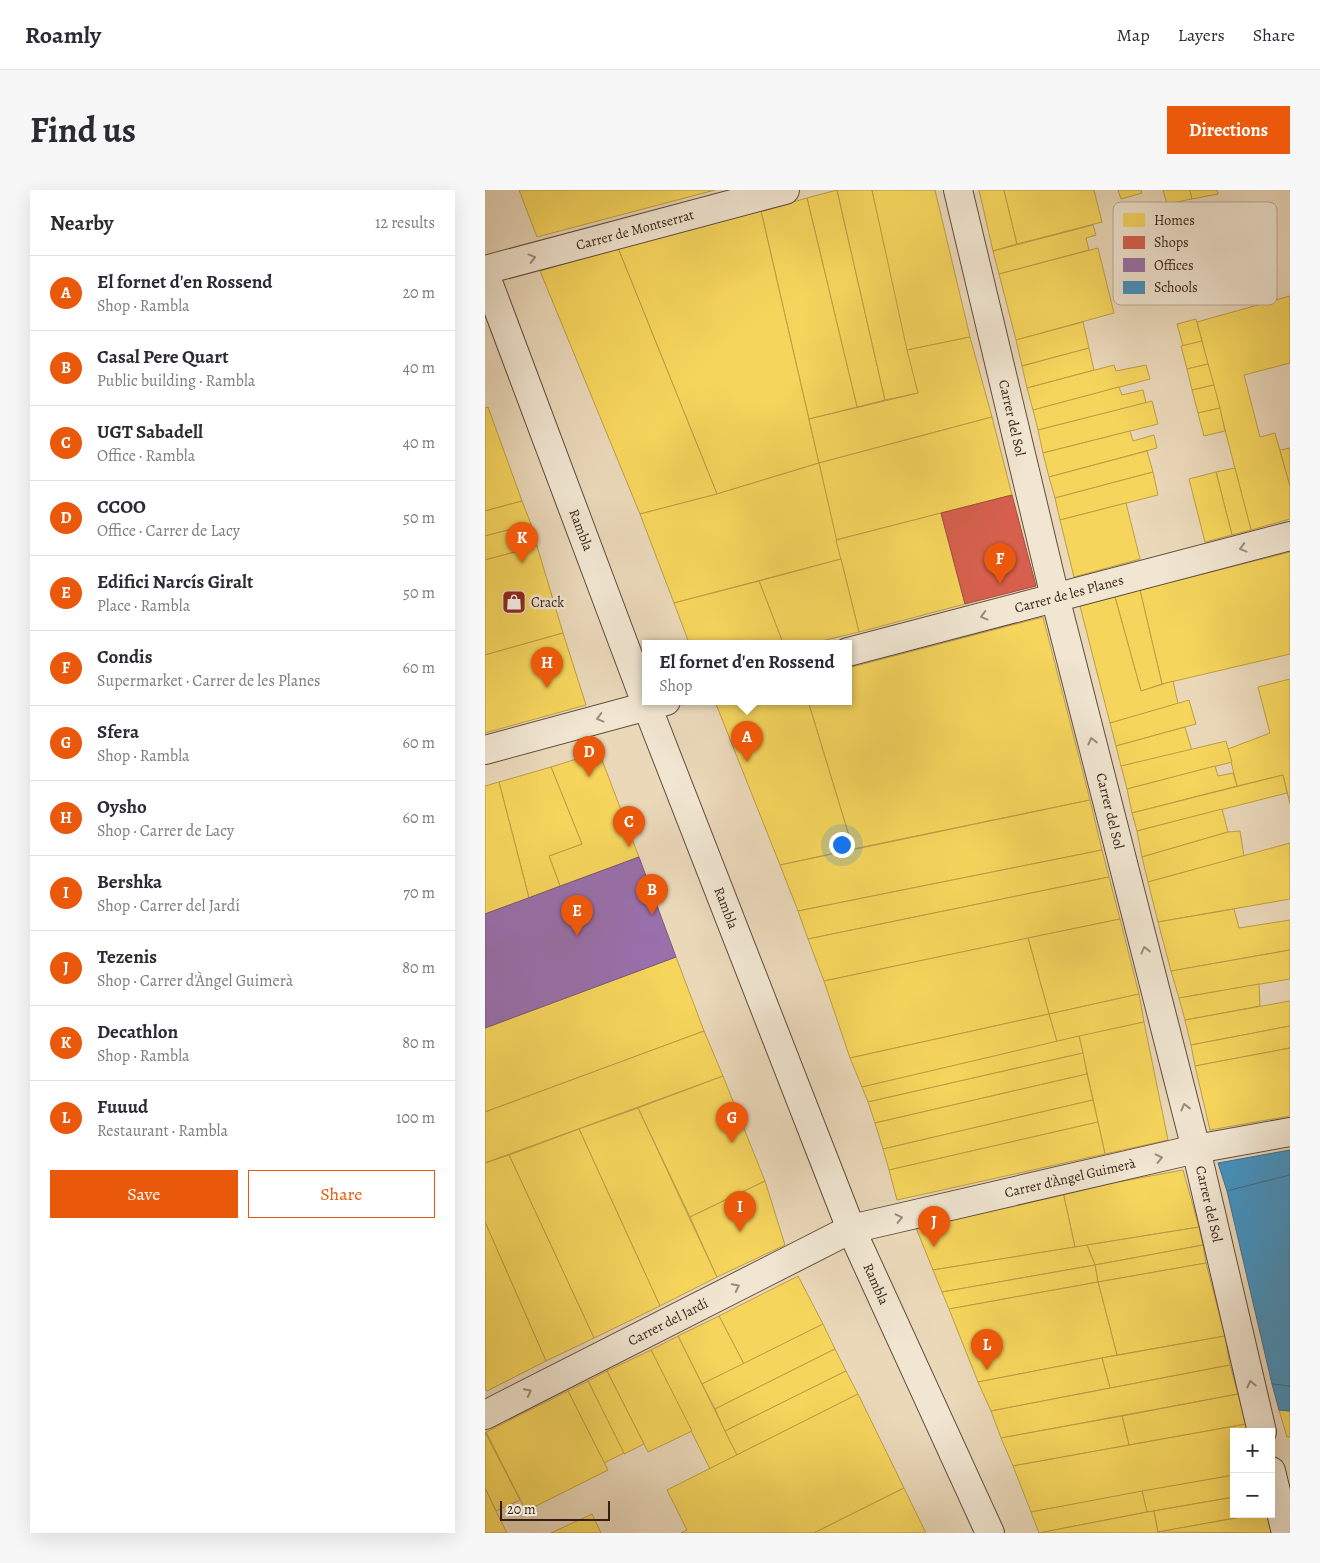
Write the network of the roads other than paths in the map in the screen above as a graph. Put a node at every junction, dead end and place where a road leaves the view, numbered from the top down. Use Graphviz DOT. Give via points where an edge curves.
graph roads {
  1 [pos="785,190"];
  2 [pos="957,190"];
  3 [pos="485,270"];
  4 [pos="485,274"];
  5 [pos="1290,536"];
  6 [pos="1055,597"];
  7 [pos="852,651"];
  8 [pos="642,668"];
  9 [pos="649,705"];
  10 [pos="657,705"];
  11 [pos="485,750"];
  12 [pos="1290,1132"];
  13 [pos="1196,1149"];
  14 [pos="851,1229"];
  15 [pos="485,1414"];
  16 [pos="1261,1428"];
  17 [pos="1271,1473"];
  18 [pos="990,1533"];
  19 [pos="1286,1533"];
  3 -- 1 [label="street, Carrer de Montserrat, one-way"];
  2 -- 6 [label="street, Carrer del Sol"];
  4 -- 8 [label="street, Rambla"];
  5 -- 6 [label="street, Carrer de les Planes, one-way"];
  6 -- 7 [label="street, Carrer de les Planes, one-way"];
  13 -- 6 [label="street, Carrer del Sol, one-way"];
  9 -- 11 [label="street, one-way"];
  10 -- 14 [label="street, Rambla"];
  12 -- 13 [label="street, Carrer d'Àngel Guimerà"];
  14 -- 13 [label="street, Carrer d'Àngel Guimerà, one-way"];
  16 -- 13 [label="street, Carrer del Sol, one-way"];
  15 -- 14 [label="street, Carrer del Jardí, one-way"];
  14 -- 18 [label="street, Rambla"];
  17 -- 19 [label="street"];
}
